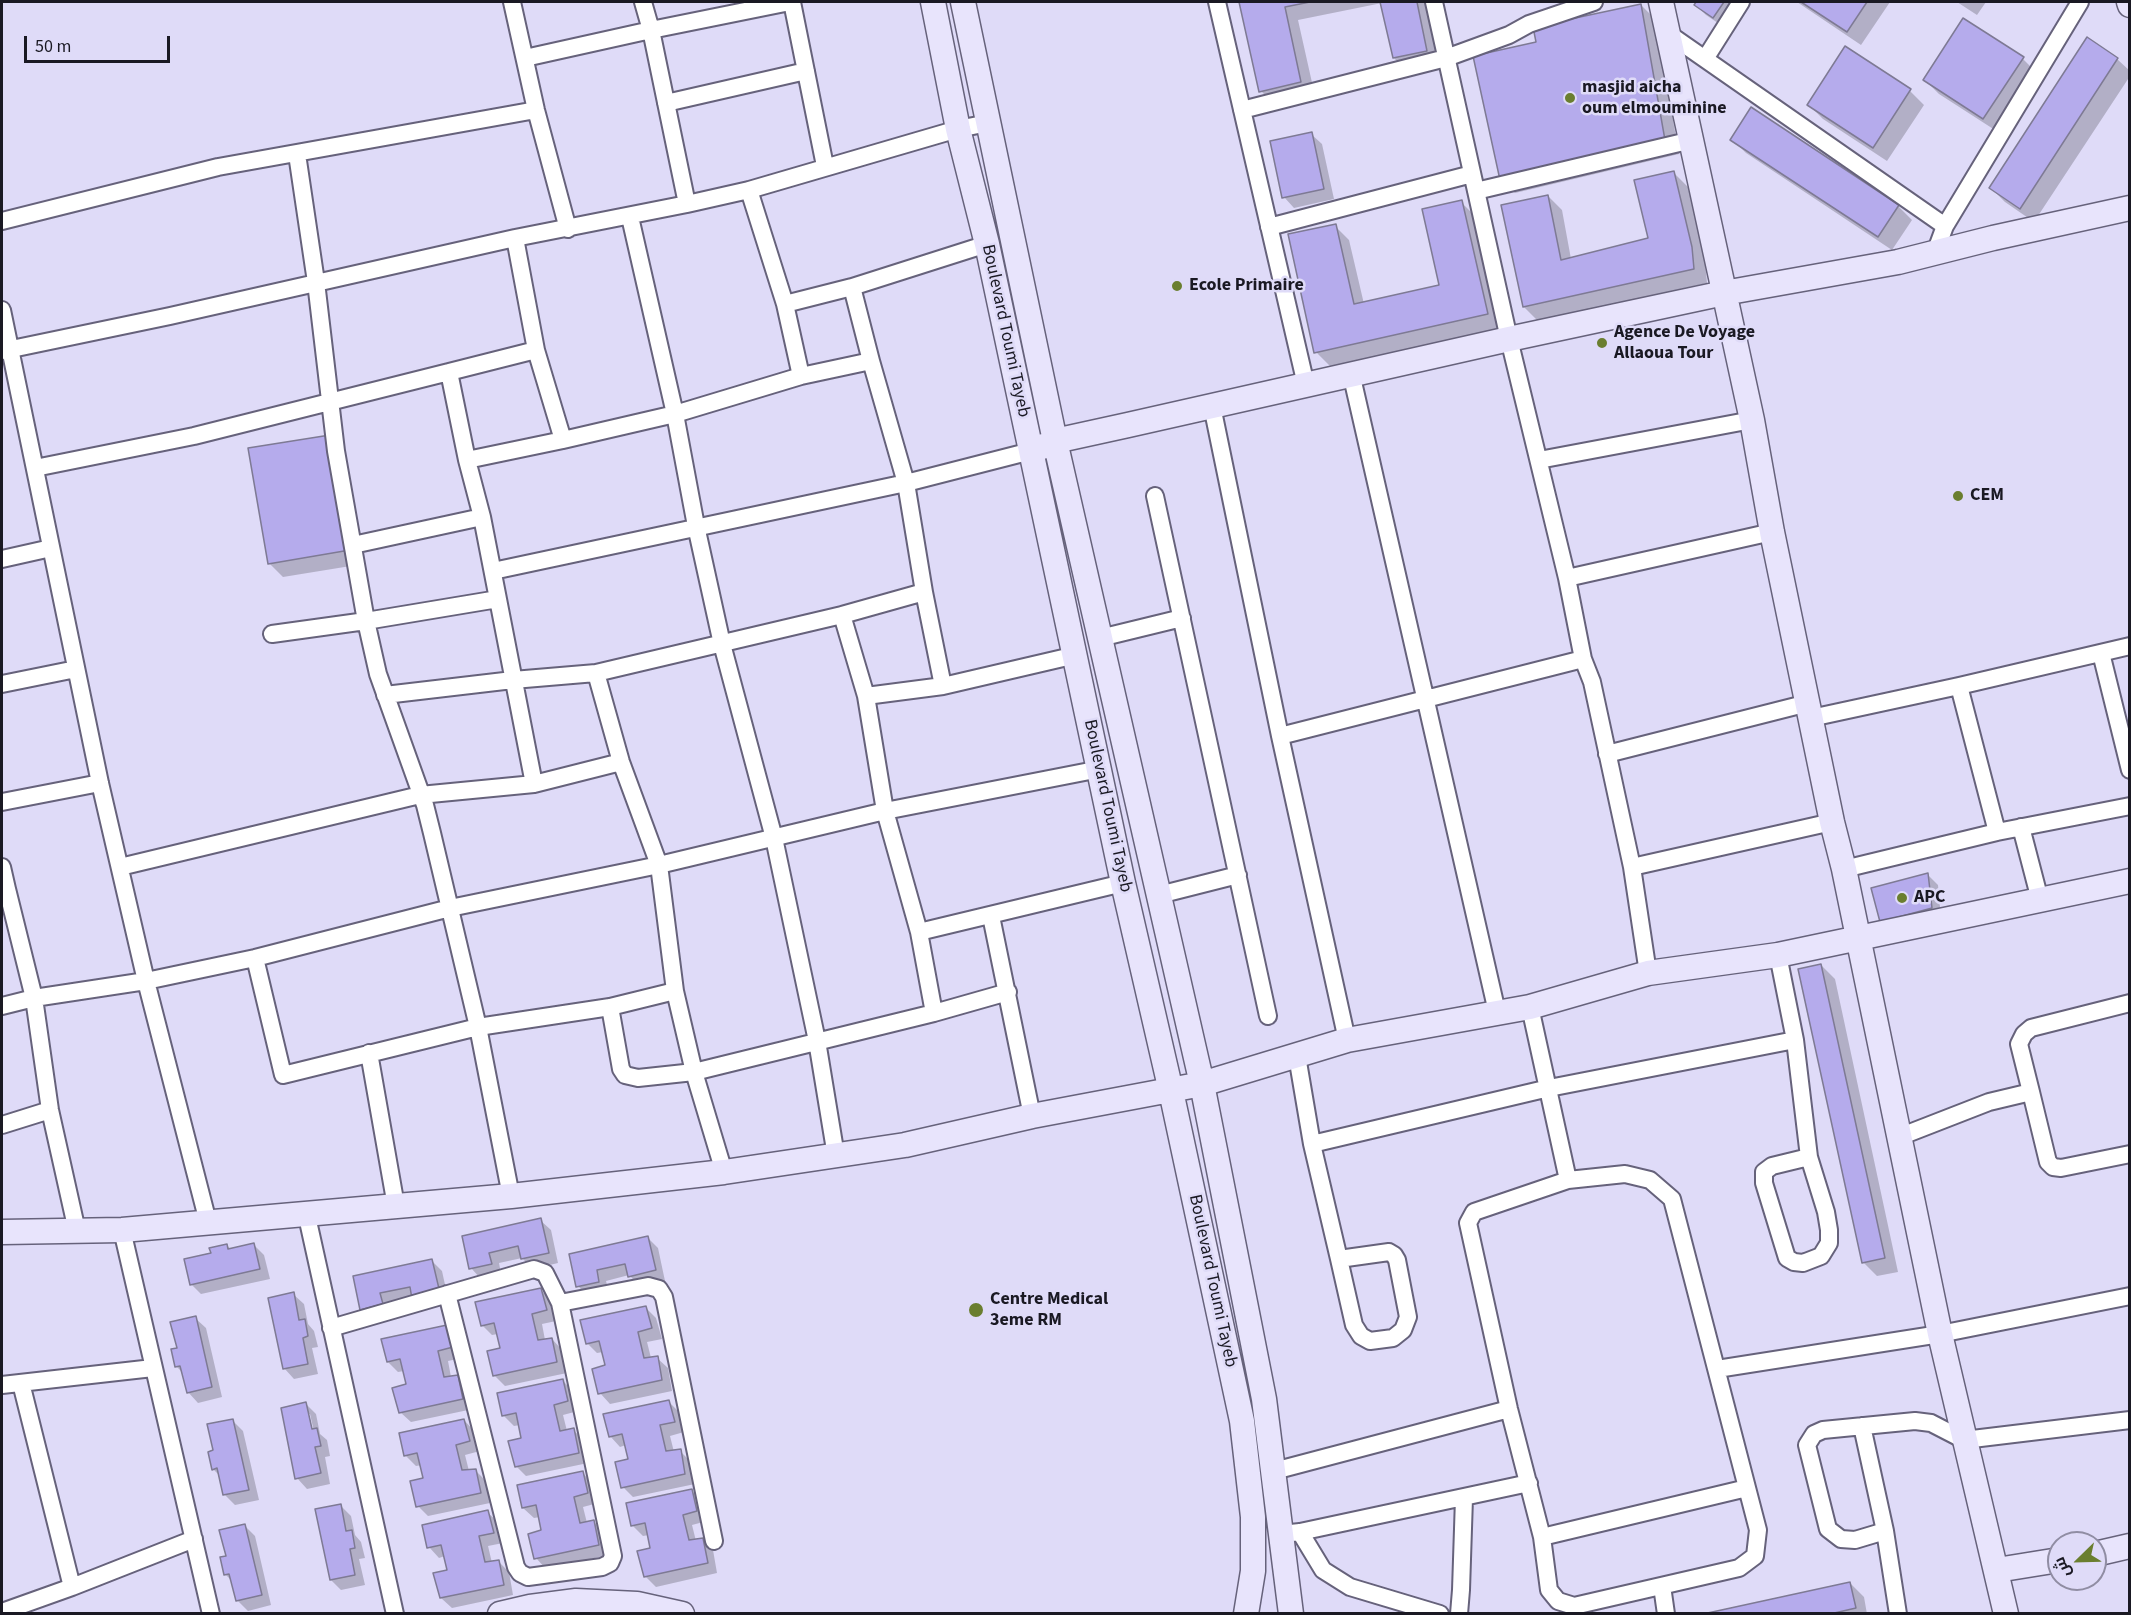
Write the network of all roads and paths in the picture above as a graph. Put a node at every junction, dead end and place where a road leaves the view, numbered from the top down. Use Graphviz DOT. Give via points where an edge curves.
graph roads {
  1 [pos="512,2"];
  2 [pos="642,2"];
  3 [pos="791,2"];
  4 [pos="933,2"];
  5 [pos="963,2"];
  6 [pos="1217,2"];
  7 [pos="1434,2"];
  8 [pos="1594,2"];
  9 [pos="1662,2"];
  10 [pos="1742,2"];
  11 [pos="2080,2"];
  12 [pos="651,30"];
  13 [pos="1669,34"];
  14 [pos="525,58"];
  15 [pos="1446,58"];
  16 [pos="1705,59"];
  17 [pos="806,71"];
  18 [pos="666,103"];
  19 [pos="536,110"];
  20 [pos="1242,110"];
  21 [pos="988,123"];
  22 [pos="957,129"];
  23 [pos="1692,140"];
  24 [pos="297,154"];
  25 [pos="825,166"];
  26 [pos="1472,174"];
  27 [pos="749,190"];
  28 [pos="1476,191"];
  29 [pos="687,204"];
  30 [pos="2130,208"];
  31 [pos="630,217"];
  32 [pos="2,221"];
  33 [pos="1945,226"];
  34 [pos="1269,227"];
  35 [pos="568,229"];
  36 [pos="515,238"];
  37 [pos="987,244"];
  38 [pos="1935,253"];
  39 [pos="316,282"];
  40 [pos="852,287"];
  41 [pos="1724,293"];
  42 [pos="785,304"];
  43 [pos="2,310"];
  44 [pos="1509,339"];
  45 [pos="6,350"];
  46 [pos="536,350"];
  47 [pos="871,361"];
  48 [pos="449,372"];
  49 [pos="1351,374"];
  50 [pos="801,376"];
  51 [pos="1306,385"];
  52 [pos="331,401"];
  53 [pos="1212,406"];
  54 [pos="675,414"];
  55 [pos="1752,420"];
  56 [pos="563,440"];
  57 [pos="1056,441"];
  58 [pos="1031,451"];
  59 [pos="467,460"];
  60 [pos="1539,460"];
  61 [pos="35,468"];
  62 [pos="906,483"];
  63 [pos="1155,496"];
  64 [pos="482,517"];
  65 [pos="696,526"];
  66 [pos="1772,532"];
  67 [pos="353,545"];
  68 [pos="51,548"];
  69 [pos="2,559"];
  70 [pos="493,571"];
  71 [pos="1567,578"];
  72 [pos="924,592"];
  73 [pos="498,599"];
  74 [pos="842,615"];
  75 [pos="1182,618"];
  76 [pos="366,621"];
  77 [pos="272,634"];
  78 [pos="1100,638"];
  79 [pos="722,644"];
  80 [pos="2130,646"];
  81 [pos="2101,653"];
  82 [pos="1076,655"];
  83 [pos="1583,659"];
  84 [pos="76,669"];
  85 [pos="596,674"];
  86 [pos="513,680"];
  87 [pos="2,684"];
  88 [pos="943,686"];
  89 [pos="1959,686"];
  90 [pos="385,695"];
  91 [pos="866,696"];
  92 [pos="1425,700"];
  93 [pos="1809,710"];
  94 [pos="1280,736"];
  95 [pos="1607,754"];
  96 [pos="621,762"];
  97 [pos="1100,769"];
  98 [pos="2130,770"];
  99 [pos="99,783"];
  100 [pos="534,784"];
  101 [pos="420,795"];
  102 [pos="2,802"];
  103 [pos="2130,806"];
  104 [pos="885,811"];
  105 [pos="1832,822"];
  106 [pos="2021,827"];
  107 [pos="1997,832"];
  108 [pos="774,838"];
  109 [pos="659,865"];
  110 [pos="2,867"];
  111 [pos="120,867"];
  112 [pos="1632,867"];
  113 [pos="1844,869"];
  114 [pos="1238,875"];
  115 [pos="2130,881"];
  116 [pos="1123,883"];
  117 [pos="4,890"];
  118 [pos="1159,895"];
  119 [pos="2040,900"];
  120 [pos="450,908"];
  121 [pos="991,916"];
  122 [pos="919,932"];
  123 [pos="1858,939"];
  124 [pos="1778,955"];
  125 [pos="255,958"];
  126 [pos="1648,973"];
  127 [pos="146,981"];
  128 [pos="675,991"];
  129 [pos="1008,992"];
  130 [pos="34,998"];
  131 [pos="2130,1003"];
  132 [pos="2,1006"];
  133 [pos="1530,1006"];
  134 [pos="610,1007"];
  135 [pos="1497,1012"];
  136 [pos="934,1013"];
  137 [pos="1268,1016"];
  138 [pos="478,1027"];
  139 [pos="1347,1040"];
  140 [pos="1795,1040"];
  141 [pos="817,1041"];
  142 [pos="369,1053"];
  143 [pos="1297,1056"];
  144 [pos="694,1072"];
  145 [pos="1203,1084"];
  146 [pos="1549,1088"];
  147 [pos="1171,1091"];
  148 [pos="2031,1092"];
  149 [pos="50,1110"];
  150 [pos="1032,1116"];
  151 [pos="2,1125"];
  152 [pos="1899,1137"];
  153 [pos="1312,1144"];
  154 [pos="2130,1154"];
  155 [pos="836,1156"];
  156 [pos="1809,1157"];
  157 [pos="724,1172"];
  158 [pos="1568,1180"];
  159 [pos="511,1196"];
  160 [pos="396,1206"];
  161 [pos="306,1212"];
  162 [pos="208,1222"];
  163 [pos="122,1230"];
  164 [pos="77,1231"];
  165 [pos="2,1233"];
  166 [pos="1339,1259"];
  167 [pos="447,1294"];
  168 [pos="2130,1296"];
  169 [pos="560,1303"];
  170 [pos="331,1328"];
  171 [pos="1940,1334"];
  172 [pos="153,1368"];
  173 [pos="1717,1369"];
  174 [pos="21,1383"];
  175 [pos="2,1385"];
  176 [pos="1509,1409"];
  177 [pos="2130,1420"];
  178 [pos="1862,1426"];
  179 [pos="1965,1440"];
  180 [pos="1274,1472"];
  181 [pos="1530,1483"];
  182 [pos="1747,1488"];
  183 [pos="1464,1498"];
  184 [pos="1885,1531"];
  185 [pos="1291,1533"];
  186 [pos="1542,1537"];
  187 [pos="194,1539"];
  188 [pos="714,1541"];
  189 [pos="2130,1546"];
  190 [pos="2107,1551"];
  191 [pos="2047,1562"];
  192 [pos="1996,1570"];
  193 [pos="1662,1586"];
  194 [pos="72,1587"];
  195 [pos="2,1612"];
  196 [pos="211,1614"];
  197 [pos="395,1614"];
  198 [pos="500,1614"];
  199 [pos="682,1614"];
  200 [pos="1246,1614"];
  201 [pos="1291,1614"];
  202 [pos="1440,1614"];
  203 [pos="1458,1614"];
  204 [pos="1666,1614"];
  205 [pos="1898,1614"];
  206 [pos="2006,1614"];
  1 -- 14 [label="street"];
  2 -- 12 [label="street"];
  3 -- 12 [label="street"];
  3 -- 17 [label="street"];
  4 -- 22 [label="main road, Boulevard Toumi Tayeb"];
  5 -- 21 [label="main road, Boulevard Toumi Tayeb"];
  6 -- 20 [label="street"];
  7 -- 15 [label="street"];
  8 -- 15 [label="street"];
  9 -- 13 [label="main road"];
  10 -- 16 [label="street"];
  11 -- 33 [label="street"];
  12 -- 14 [label="street"];
  12 -- 18 [label="street"];
  13 -- 16 [label="street"];
  13 -- 23 [label="main road"];
  14 -- 19 [label="street"];
  15 -- 20 [label="street"];
  15 -- 26 [label="street"];
  16 -- 33 [label="street"];
  17 -- 18 [label="street"];
  17 -- 25 [label="street"];
  18 -- 29 [label="street"];
  19 -- 24 [label="street"];
  19 -- 35 [label="street"];
  20 -- 34 [label="street"];
  21 -- 22 [label="street"];
  21 -- 57 [label="main road, Boulevard Toumi Tayeb"];
  22 -- 25 [label="street"];
  22 -- 37 [label="main road, Boulevard Toumi Tayeb"];
  23 -- 28 [label="street"];
  23 -- 41 [label="main road"];
  24 -- 32 [label="street" via="218,167"];
  24 -- 39 [label="street"];
  25 -- 27 [label="street"];
  26 -- 28 [label="street"];
  26 -- 34 [label="street"];
  27 -- 29 [label="street"];
  27 -- 42 [label="street"];
  28 -- 44 [label="street"];
  29 -- 31 [label="street"];
  30 -- 38 [label="main road"];
  31 -- 35 [label="street"];
  31 -- 54 [label="street"];
  33 -- 38 [label="street"];
  34 -- 51 [label="street"];
  35 -- 36 [label="street"];
  36 -- 39 [label="street"];
  36 -- 46 [label="street"];
  37 -- 40 [label="street"];
  37 -- 58 [label="main road, Boulevard Toumi Tayeb"];
  38 -- 41 [label="main road"];
  39 -- 45 [label="street"];
  39 -- 52 [label="street"];
  40 -- 42 [label="street"];
  40 -- 47 [label="street"];
  41 -- 44 [label="main road"];
  41 -- 55 [label="main road"];
  42 -- 50 [label="street"];
  43 -- 45 [label="street"];
  44 -- 49 [label="main road"];
  44 -- 60 [label="street"];
  45 -- 61 [label="street"];
  46 -- 48 [label="street"];
  46 -- 56 [label="street"];
  47 -- 50 [label="street"];
  47 -- 62 [label="street"];
  48 -- 52 [label="street"];
  48 -- 59 [label="street"];
  49 -- 51 [label="main road"];
  49 -- 92 [label="street"];
  50 -- 54 [label="street"];
  51 -- 53 [label="main road"];
  52 -- 61 [label="street" via="194,436"];
  52 -- 67 [label="street"];
  53 -- 57 [label="main road"];
  53 -- 94 [label="street"];
  54 -- 56 [label="street"];
  54 -- 65 [label="street"];
  55 -- 60 [label="street"];
  55 -- 66 [label="main road"];
  56 -- 59 [label="street"];
  57 -- 58 [label="main road"];
  57 -- 78 [label="main road, Boulevard Toumi Tayeb"];
  58 -- 62 [label="street"];
  58 -- 82 [label="main road, Boulevard Toumi Tayeb"];
  59 -- 64 [label="street"];
  60 -- 71 [label="street"];
  61 -- 68 [label="street"];
  62 -- 65 [label="street"];
  62 -- 72 [label="street"];
  63 -- 75 [label="street"];
  64 -- 67 [label="street"];
  64 -- 70 [label="street"];
  65 -- 70 [label="street"];
  65 -- 79 [label="street"];
  66 -- 71 [label="street"];
  66 -- 93 [label="main road"];
  67 -- 76 [label="street"];
  68 -- 69 [label="street"];
  68 -- 84 [label="street"];
  70 -- 73 [label="street"];
  71 -- 83 [label="street"];
  72 -- 74 [label="street"];
  72 -- 88 [label="street"];
  73 -- 76 [label="street"];
  73 -- 86 [label="street"];
  74 -- 79 [label="street"];
  74 -- 91 [label="street"];
  75 -- 78 [label="street"];
  75 -- 114 [label="street"];
  76 -- 77 [label="street"];
  76 -- 90 [label="street"];
  78 -- 118 [label="main road, Boulevard Toumi Tayeb"];
  79 -- 85 [label="street"];
  79 -- 108 [label="street"];
  80 -- 81 [label="street"];
  81 -- 89 [label="street"];
  81 -- 98 [label="street"];
  82 -- 88 [label="street"];
  82 -- 97 [label="main road, Boulevard Toumi Tayeb"];
  83 -- 92 [label="street"];
  83 -- 95 [label="street" via="1592,682"];
  84 -- 87 [label="street"];
  84 -- 99 [label="street"];
  85 -- 86 [label="street"];
  85 -- 96 [label="street"];
  86 -- 90 [label="street"];
  86 -- 100 [label="street"];
  88 -- 91 [label="street"];
  89 -- 93 [label="street"];
  89 -- 107 [label="street"];
  90 -- 101 [label="street"];
  91 -- 104 [label="street"];
  92 -- 94 [label="street"];
  92 -- 135 [label="street"];
  93 -- 95 [label="street"];
  93 -- 105 [label="main road"];
  94 -- 139 [label="street"];
  95 -- 112 [label="street"];
  96 -- 100 [label="street"];
  96 -- 109 [label="street"];
  97 -- 104 [label="street"];
  97 -- 116 [label="main road, Boulevard Toumi Tayeb"];
  99 -- 102 [label="street"];
  99 -- 111 [label="street"];
  100 -- 101 [label="street"];
  101 -- 111 [label="street"];
  101 -- 120 [label="street"];
  103 -- 106 [label="street"];
  104 -- 108 [label="street"];
  104 -- 122 [label="street"];
  105 -- 112 [label="street"];
  105 -- 113 [label="main road"];
  106 -- 107 [label="street"];
  106 -- 119 [label="street"];
  107 -- 113 [label="street"];
  108 -- 109 [label="street"];
  108 -- 141 [label="street"];
  109 -- 120 [label="street"];
  109 -- 128 [label="street"];
  110 -- 117 [label="street"];
  111 -- 127 [label="street"];
  112 -- 126 [label="street"];
  113 -- 123 [label="main road"];
  114 -- 118 [label="street"];
  114 -- 137 [label="street"];
  115 -- 119 [label="main road"];
  116 -- 121 [label="street"];
  116 -- 147 [label="main road, Boulevard Toumi Tayeb"];
  117 -- 130 [label="street"];
  118 -- 145 [label="main road, Boulevard Toumi Tayeb"];
  119 -- 123 [label="main road"];
  120 -- 125 [label="street"];
  120 -- 138 [label="street"];
  121 -- 122 [label="street"];
  121 -- 129 [label="street"];
  122 -- 136 [label="street"];
  123 -- 124 [label="main road"];
  123 -- 152 [label="main road"];
  124 -- 126 [label="main road"];
  124 -- 140 [label="street"];
  125 -- 127 [label="street"];
  125 -- 142 [label="street" via="283,1075"];
  126 -- 133 [label="main road"];
  127 -- 130 [label="street"];
  127 -- 162 [label="street"];
  128 -- 134 [label="street"];
  128 -- 144 [label="street"];
  129 -- 136 [label="street"];
  129 -- 150 [label="street"];
  130 -- 132 [label="street"];
  130 -- 149 [label="street"];
  131 -- 148 [label="street" via="2031,1028 2024,1034 2019,1044"];
  133 -- 135 [label="main road"];
  133 -- 146 [label="street"];
  134 -- 138 [label="street"];
  134 -- 144 [label="street" via="625,1075 638,1078"];
  135 -- 139 [label="main road"];
  136 -- 141 [label="street"];
  138 -- 142 [label="street"];
  138 -- 159 [label="street"];
  139 -- 143 [label="main road"];
  140 -- 146 [label="street"];
  140 -- 156 [label="street"];
  141 -- 144 [label="street"];
  141 -- 155 [label="street"];
  142 -- 160 [label="street"];
  143 -- 145 [label="main road"];
  143 -- 153 [label="street"];
  144 -- 157 [label="street"];
  145 -- 147 [label="main road"];
  145 -- 180 [label="main road, Boulevard Toumi Tayeb" via="1264,1399"];
  146 -- 153 [label="street"];
  146 -- 158 [label="street"];
  147 -- 150 [label="main road"];
  147 -- 200 [label="main road, Boulevard Toumi Tayeb" via="1242,1421 1254,1517 1253,1571"];
  148 -- 152 [label="street" via="1989,1102"];
  148 -- 154 [label="street" via="2048,1162 2053,1167"];
  149 -- 151 [label="street"];
  149 -- 164 [label="street"];
  150 -- 155 [label="main road" via="905,1145"];
  152 -- 171 [label="main road"];
  153 -- 166 [label="street"];
  155 -- 157 [label="main road"];
  156 -- 156 [label="street" via="1826,1212 1829,1243 1821,1256 1803,1263 1787,1258 1764,1172 1772,1166"];
  157 -- 159 [label="main road"];
  158 -- 173 [label="street" via="1625,1174 1650,1180 1672,1198"];
  158 -- 176 [label="street" via="1474,1212 1468,1223"];
  159 -- 160 [label="main road"];
  160 -- 161 [label="main road"];
  161 -- 162 [label="main road"];
  161 -- 170 [label="street"];
  162 -- 163 [label="main road"];
  163 -- 164 [label="main road"];
  163 -- 172 [label="street"];
  164 -- 165 [label="main road"];
  166 -- 166 [label="street" via="1354,1325 1361,1336 1370,1341 1393,1338 1403,1330 1408,1317 1397,1260 1389,1252"];
  167 -- 169 [label="street" via="534,1269 545,1273"];
  167 -- 169 [label="street" via="516,1567 528,1577 602,1567 613,1556"];
  167 -- 170 [label="street"];
  168 -- 171 [label="street"];
  169 -- 188 [label="street" via="648,1286 658,1289 664,1297"];
  170 -- 197 [label="street"];
  171 -- 173 [label="street"];
  171 -- 179 [label="main road"];
  172 -- 174 [label="street"];
  172 -- 187 [label="street"];
  173 -- 182 [label="street"];
  174 -- 175 [label="street"];
  174 -- 194 [label="street"];
  176 -- 180 [label="street"];
  176 -- 181 [label="street"];
  177 -- 179 [label="street"];
  178 -- 179 [label="street" via="1931,1423"];
  178 -- 184 [label="street"];
  178 -- 184 [label="street" via="1823,1430 1814,1434 1807,1445 1828,1529 1840,1539 1855,1540"];
  179 -- 192 [label="main road"];
  180 -- 185 [label="main road, Boulevard Toumi Tayeb"];
  181 -- 183 [label="street"];
  181 -- 186 [label="street"];
  182 -- 186 [label="street"];
  182 -- 193 [label="street" via="1758,1530 1755,1556 1739,1568"];
  183 -- 185 [label="street"];
  183 -- 203 [label="street"];
  184 -- 205 [label="street"];
  185 -- 201 [label="main road, Boulevard Toumi Tayeb"];
  185 -- 202 [label="street" via="1323,1570 1350,1587"];
  186 -- 193 [label="street" via="1549,1590 1558,1601 1574,1606"];
  187 -- 194 [label="street"];
  187 -- 196 [label="street"];
  189 -- 190 [label="main road"];
  191 -- 192 [label="main road"];
  192 -- 206 [label="main road"];
  193 -- 204 [label="street"];
  194 -- 195 [label="street"];
  198 -- 199 [label="main road" via="576,1601 637,1604"];
}
